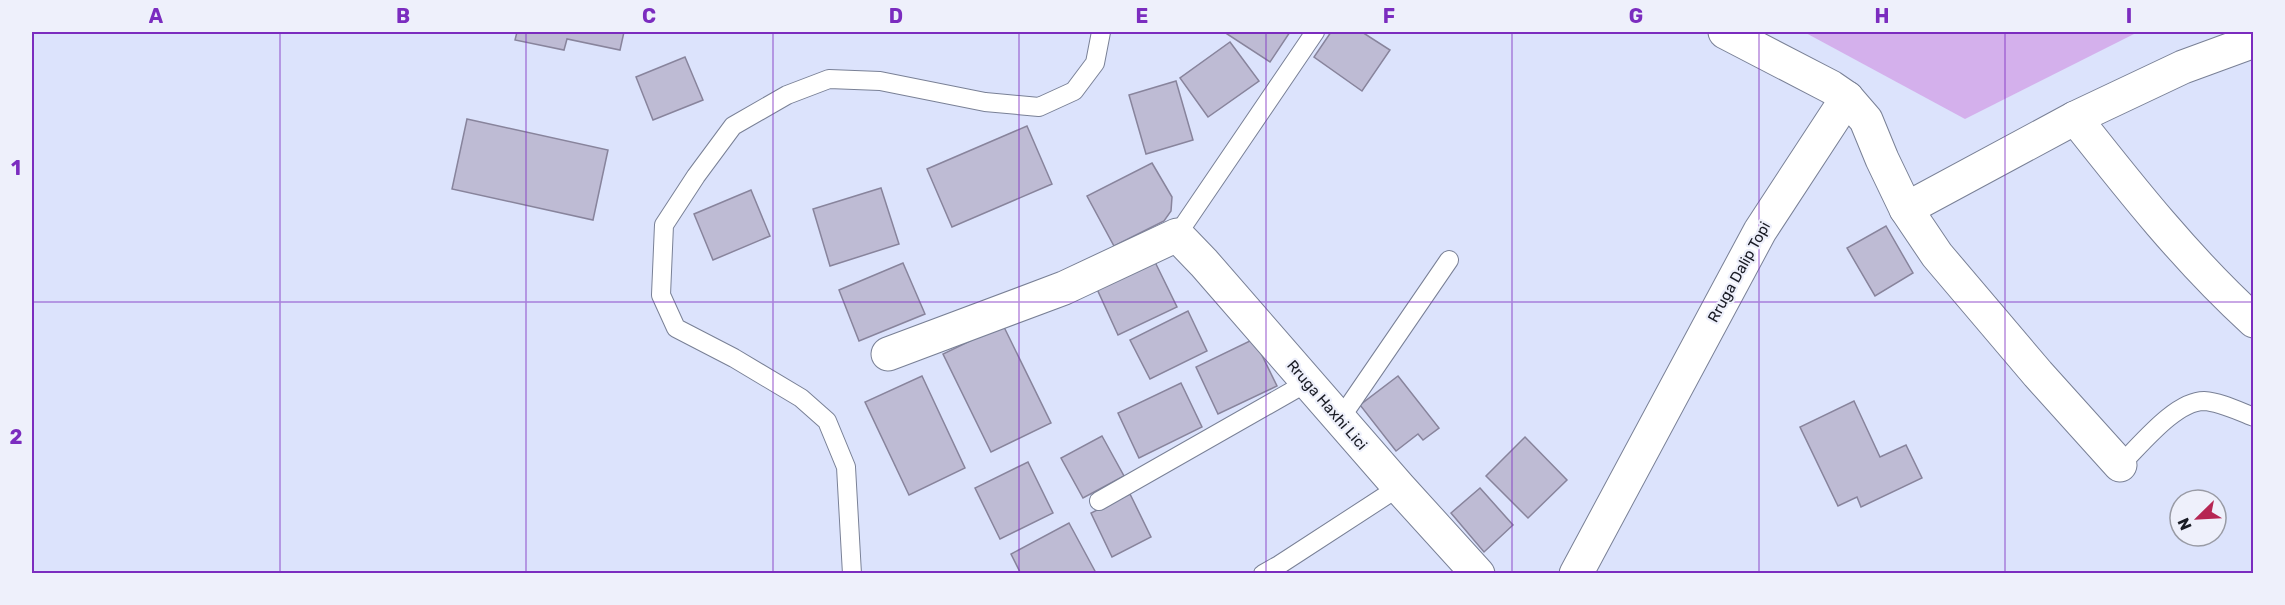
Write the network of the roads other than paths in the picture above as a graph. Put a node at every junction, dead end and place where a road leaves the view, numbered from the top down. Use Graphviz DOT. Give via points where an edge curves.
graph roads {
  1 [pos="1101,32"];
  2 [pos="1315,32"];
  3 [pos="1725,32"];
  4 [pos="2253,41"];
  5 [pos="1847,98"];
  6 [pos="2075,118"];
  7 [pos="1906,209"];
  8 [pos="1176,235"];
  9 [pos="1449,260"];
  10 [pos="2253,321"];
  11 [pos="888,354"];
  12 [pos="1308,382"];
  13 [pos="2253,417"];
  14 [pos="1340,418"];
  15 [pos="2120,465"];
  16 [pos="1399,487"];
  17 [pos="1099,501"];
  18 [pos="852,573"];
  19 [pos="1263,573"];
  20 [pos="1478,573"];
  21 [pos="1576,573"];
  1 -- 18 [label="lane" via="1095,63 1074,91 1039,107 985,102 880,81 829,79 788,95 733,126 664,225 661,295 676,328 801,398 827,421 846,467"];
  2 -- 8 [label="lane"];
  3 -- 5 [label="street"];
  4 -- 6 [label="street" via="2183,68"];
  5 -- 7 [label="street" via="1866,120"];
  5 -- 21 [label="street, Rruga Dalip Topi" via="1760,231"];
  6 -- 7 [label="street"];
  6 -- 10 [label="street" via="2158,223"];
  7 -- 15 [label="street" via="1962,286"];
  8 -- 11 [label="street" via="1064,288"];
  8 -- 12 [label="street, Rruga Haxhi Lici"];
  9 -- 14 [label="lane"];
  12 -- 14 [label="street, Rruga Haxhi Lici"];
  12 -- 17 [label="lane"];
  13 -- 15 [label="lane" via="2203,401 2179,408"];
  14 -- 16 [label="street, Rruga Haxhi Lici"];
  16 -- 19 [label="lane"];
  16 -- 20 [label="street, Rruga Haxhi Lici"];
}
